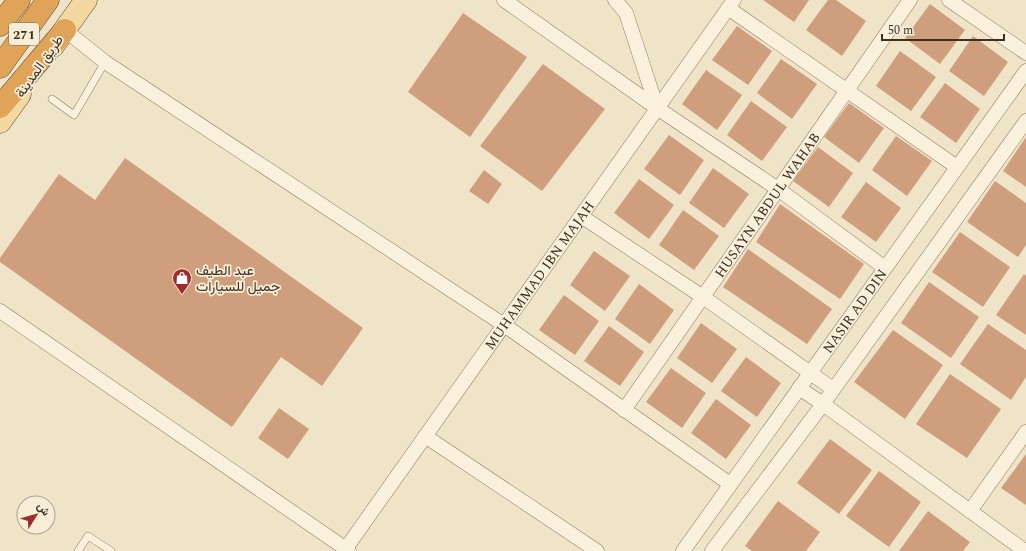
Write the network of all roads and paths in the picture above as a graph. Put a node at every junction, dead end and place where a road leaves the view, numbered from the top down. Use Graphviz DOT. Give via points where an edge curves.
graph roads {
  1 [pos="19,0"];
  2 [pos="48,0"];
  3 [pos="86,0"];
  4 [pos="89,0"];
  5 [pos="504,0"];
  6 [pos="615,0"];
  7 [pos="910,0"];
  8 [pos="949,0"];
  9 [pos="731,4"];
  10 [pos="0,25"];
  11 [pos="65,30"];
  12 [pos="1026,53"];
  13 [pos="105,62"];
  14 [pos="0,67"];
  15 [pos="1026,71"];
  16 [pos="847,90"];
  17 [pos="52,99"];
  18 [pos="0,107"];
  19 [pos="657,108"];
  20 [pos="1026,121"];
  21 [pos="0,122"];
  22 [pos="958,167"];
  23 [pos="778,189"];
  24 [pos="581,216"];
  25 [pos="885,268"];
  26 [pos="703,297"];
  27 [pos="0,311"];
  28 [pos="504,325"];
  29 [pos="810,373"];
  30 [pos="799,388"];
  31 [pos="834,389"];
  32 [pos="823,404"];
  33 [pos="624,410"];
  34 [pos="1026,432"];
  35 [pos="425,436"];
  36 [pos="730,484"];
  37 [pos="970,511"];
  38 [pos="346,550"];
  39 [pos="78,551"];
  40 [pos="111,551"];
  41 [pos="597,551"];
  42 [pos="683,551"];
  43 [pos="712,551"];
  44 [pos="1025,551"];
  1 -- 10 [label="highway, 271"];
  2 -- 14 [label="highway, 271"];
  3 -- 11 [label="main road, طريق المدينة"];
  4 -- 11 [label="main road, طريق المدينة"];
  5 -- 19 [label="street"];
  6 -- 19 [label="street" via="626,13"];
  7 -- 16 [label="street, HUSAYN ABDUL WAHAB"];
  8 -- 12 [label="street"];
  9 -- 16 [label="street"];
  9 -- 19 [label="street, MUHAMMAD IBN MAJAH"];
  11 -- 13 [label="street"];
  11 -- 18 [label="highway"];
  11 -- 21 [label="main road, طريق المدينة"];
  13 -- 17 [label="lane" via="74,115"];
  13 -- 28 [label="street"];
  15 -- 22 [label="street, NASIR AD DIN"];
  16 -- 22 [label="street"];
  16 -- 23 [label="street, HUSAYN ABDUL WAHAB"];
  19 -- 23 [label="street"];
  19 -- 24 [label="street, MUHAMMAD IBN MAJAH"];
  20 -- 31 [label="street, NASIR AD DIN"];
  22 -- 25 [label="street, NASIR AD DIN"];
  23 -- 25 [label="street"];
  23 -- 26 [label="street, HUSAYN ABDUL WAHAB"];
  24 -- 26 [label="street"];
  24 -- 28 [label="street, MUHAMMAD IBN MAJAH"];
  25 -- 29 [label="street, NASIR AD DIN"];
  26 -- 29 [label="street"];
  26 -- 33 [label="street, HUSAYN ABDUL WAHAB"];
  27 -- 38 [label="street"];
  28 -- 33 [label="street"];
  28 -- 35 [label="street, MUHAMMAD IBN MAJAH"];
  29 -- 30 [label="street, NASIR AD DIN"];
  29 -- 31 [label="street"];
  30 -- 32 [label="street"];
  30 -- 36 [label="street, NASIR AD DIN"];
  31 -- 32 [label="street, NASIR AD DIN"];
  32 -- 37 [label="street"];
  32 -- 43 [label="street, NASIR AD DIN"];
  33 -- 36 [label="street"];
  34 -- 37 [label="street"];
  35 -- 38 [label="street, MUHAMMAD IBN MAJAH"];
  35 -- 41 [label="street"];
  36 -- 42 [label="street, NASIR AD DIN"];
  37 -- 44 [label="street"];
  39 -- 40 [label="lane" via="88,536"];
}
